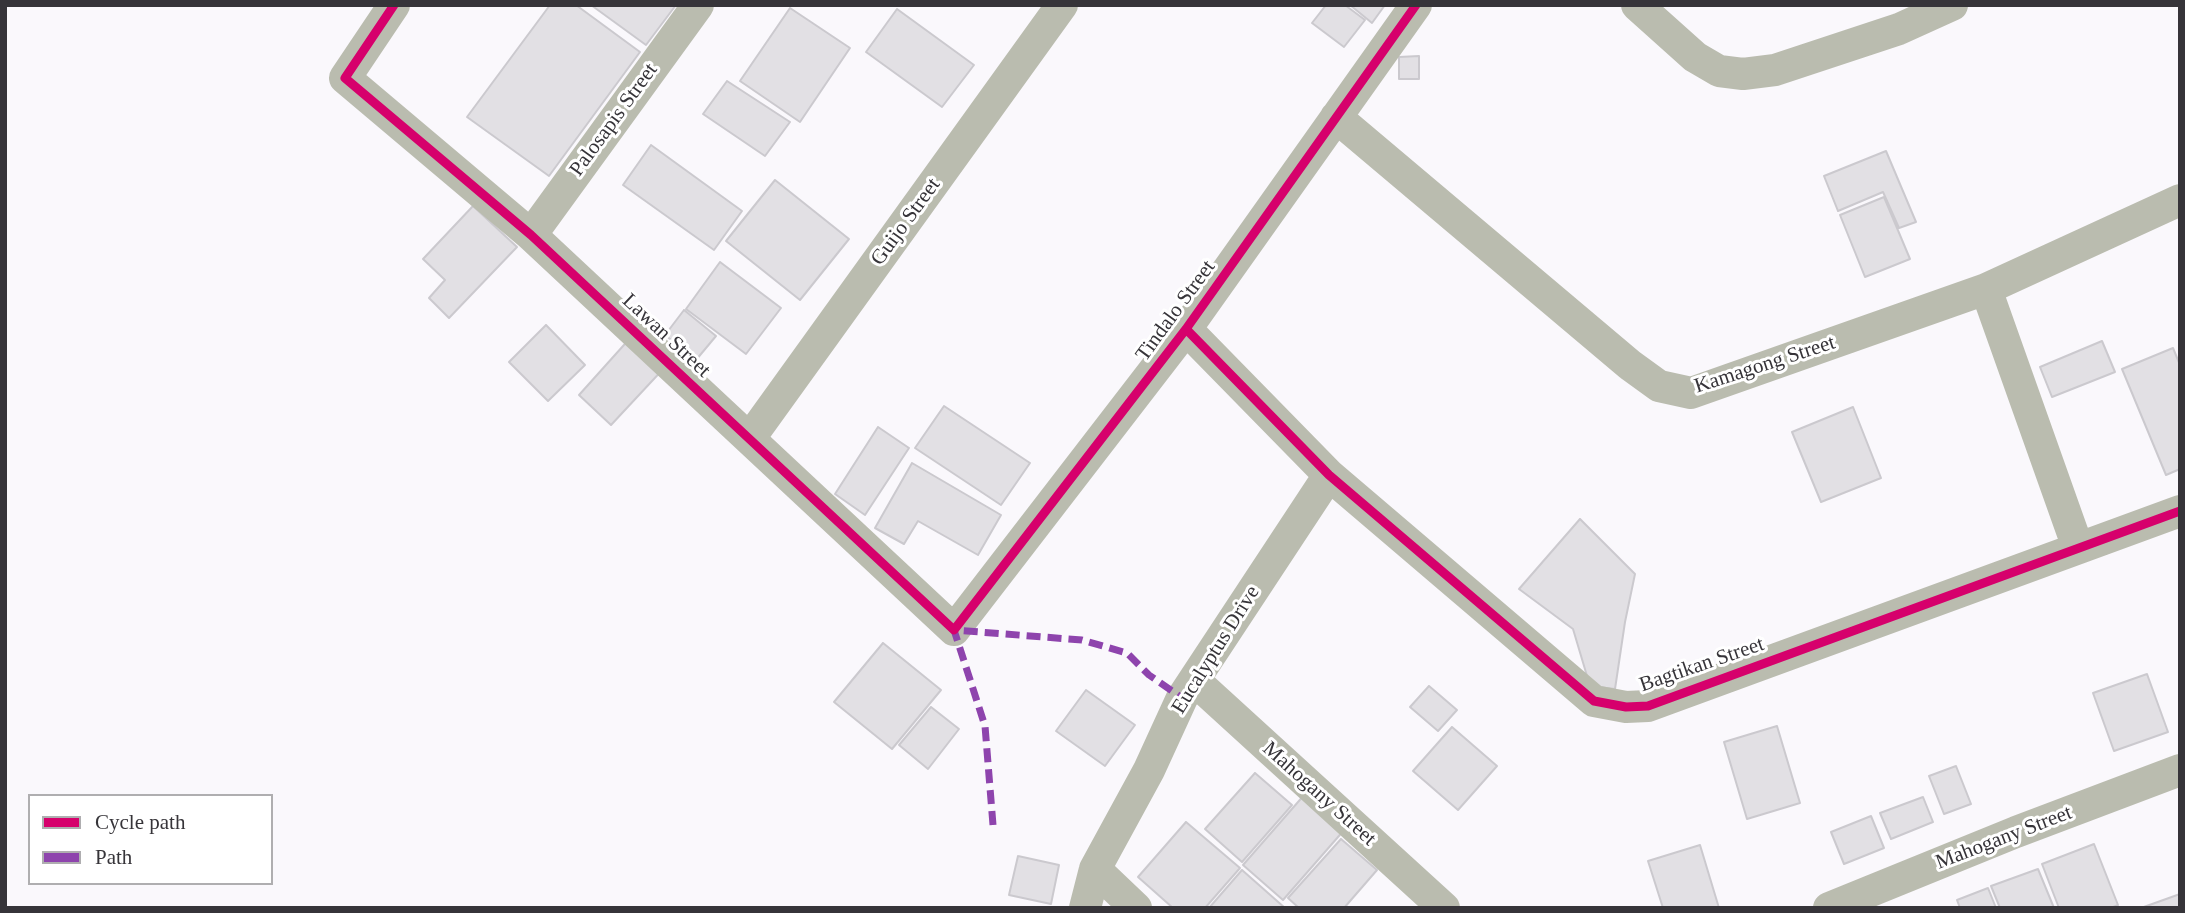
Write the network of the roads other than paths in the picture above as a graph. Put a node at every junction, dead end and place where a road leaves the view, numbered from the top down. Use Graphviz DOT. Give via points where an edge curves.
graph roads {
  1 [pos="394,5"];
  2 [pos="698,5"];
  3 [pos="1062,5"];
  4 [pos="1416,5"];
  5 [pos="1637,5"];
  6 [pos="1952,5"];
  7 [pos="1336,117"];
  8 [pos="2180,200"];
  9 [pos="531,235"];
  10 [pos="1986,289"];
  11 [pos="1186,328"];
  12 [pos="750,438"];
  13 [pos="1329,475"];
  14 [pos="2180,511"];
  15 [pos="2078,548"];
  16 [pos="954,630"];
  17 [pos="1195,681"];
  18 [pos="2180,770"];
  19 [pos="1095,869"];
  20 [pos="1085,908"];
  21 [pos="1136,908"];
  22 [pos="1444,908"];
  23 [pos="1829,908"];
  1 -- 9 [label="street, Lawan Street" via="345,78"];
  2 -- 9 [label="street, Palosapis Street"];
  3 -- 12 [label="street, Guijo Street"];
  4 -- 7 [label="street, Tindalo Street"];
  5 -- 6 [label="street" via="1695,58 1720,71 1743,74 1775,69 1887,33"];
  7 -- 10 [label="street, Kamagong Street" via="1659,386 1691,393"];
  7 -- 11 [label="street, Tindalo Street"];
  8 -- 10 [label="street, Kamagong Street"];
  9 -- 12 [label="street, Lawan Street"];
  10 -- 15 [label="street"];
  11 -- 13 [label="street, Bagtikan Street"];
  11 -- 16 [label="street, Tindalo Street"];
  12 -- 16 [label="street, Lawan Street"];
  13 -- 15 [label="street, Bagtikan Street" via="1594,701 1626,707 1648,706"];
  13 -- 17 [label="street, Eucalyptus Drive"];
  14 -- 15 [label="street, Bagtikan Street"];
  17 -- 19 [label="street, Eucalyptus Drive"];
  17 -- 22 [label="street, Mahogany Street"];
  18 -- 23 [label="street, Mahogany Street"];
  19 -- 20 [label="street, Eucalyptus Drive"];
  19 -- 21 [label="street"];
}
